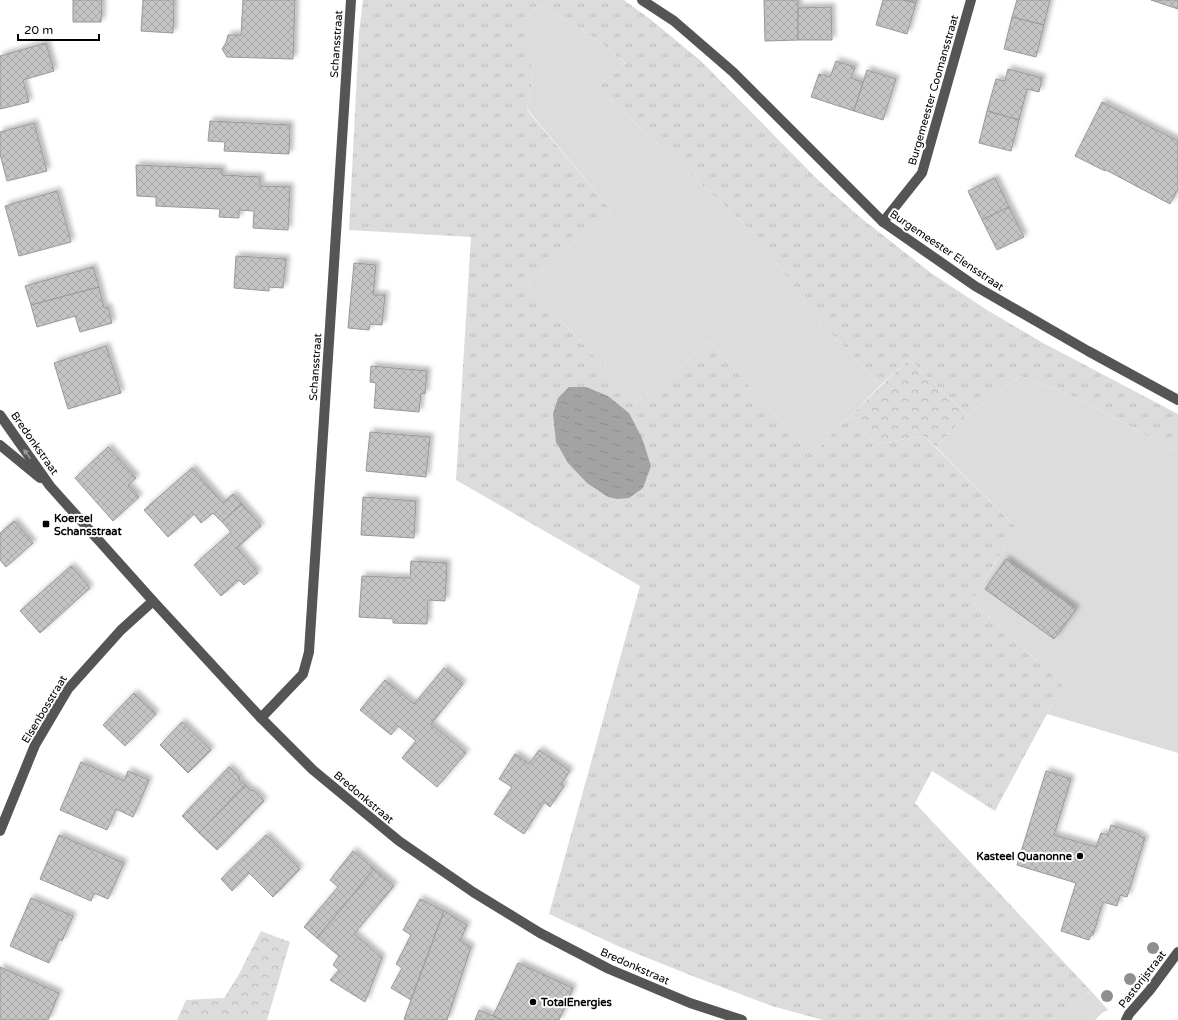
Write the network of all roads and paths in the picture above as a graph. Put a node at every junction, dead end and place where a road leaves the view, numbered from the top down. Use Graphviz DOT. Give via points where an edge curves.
graph roads {
  1 [pos="351,0"];
  2 [pos="642,0"];
  3 [pos="971,0"];
  4 [pos="883,222"];
  5 [pos="1178,400"];
  6 [pos="0,414"];
  7 [pos="0,445"];
  8 [pos="50,486"];
  9 [pos="153,601"];
  10 [pos="261,718"];
  11 [pos="0,831"];
  12 [pos="1178,952"];
  13 [pos="742,1020"];
  14 [pos="1126,1020"];
  1 -- 10 [label="street, Schansstraat" via="309,652 303,674"];
  2 -- 4 [label="street, Burgemeester Elensstraat" via="674,21 733,72"];
  3 -- 4 [label="street, Burgemeester Coomansstraat" via="922,173"];
  4 -- 5 [label="street, Burgemeester Elensstraat" via="975,286"];
  8 -- 6 [label="street, Bredonkstraat, one-way"];
  7 -- 8 [label="street, Bredonkstraat"];
  8 -- 9 [label="street, Bredonkstraat"];
  9 -- 10 [label="street, Bredonkstraat"];
  9 -- 11 [label="street, Elsenbosstraat" via="121,630 68,689 34,746"];
  10 -- 13 [label="street, Bredonkstraat" via="313,770 399,841 474,892 540,933 609,969 690,1003"];
  12 -- 14 [label="street, Pastorijstraat"];
}
